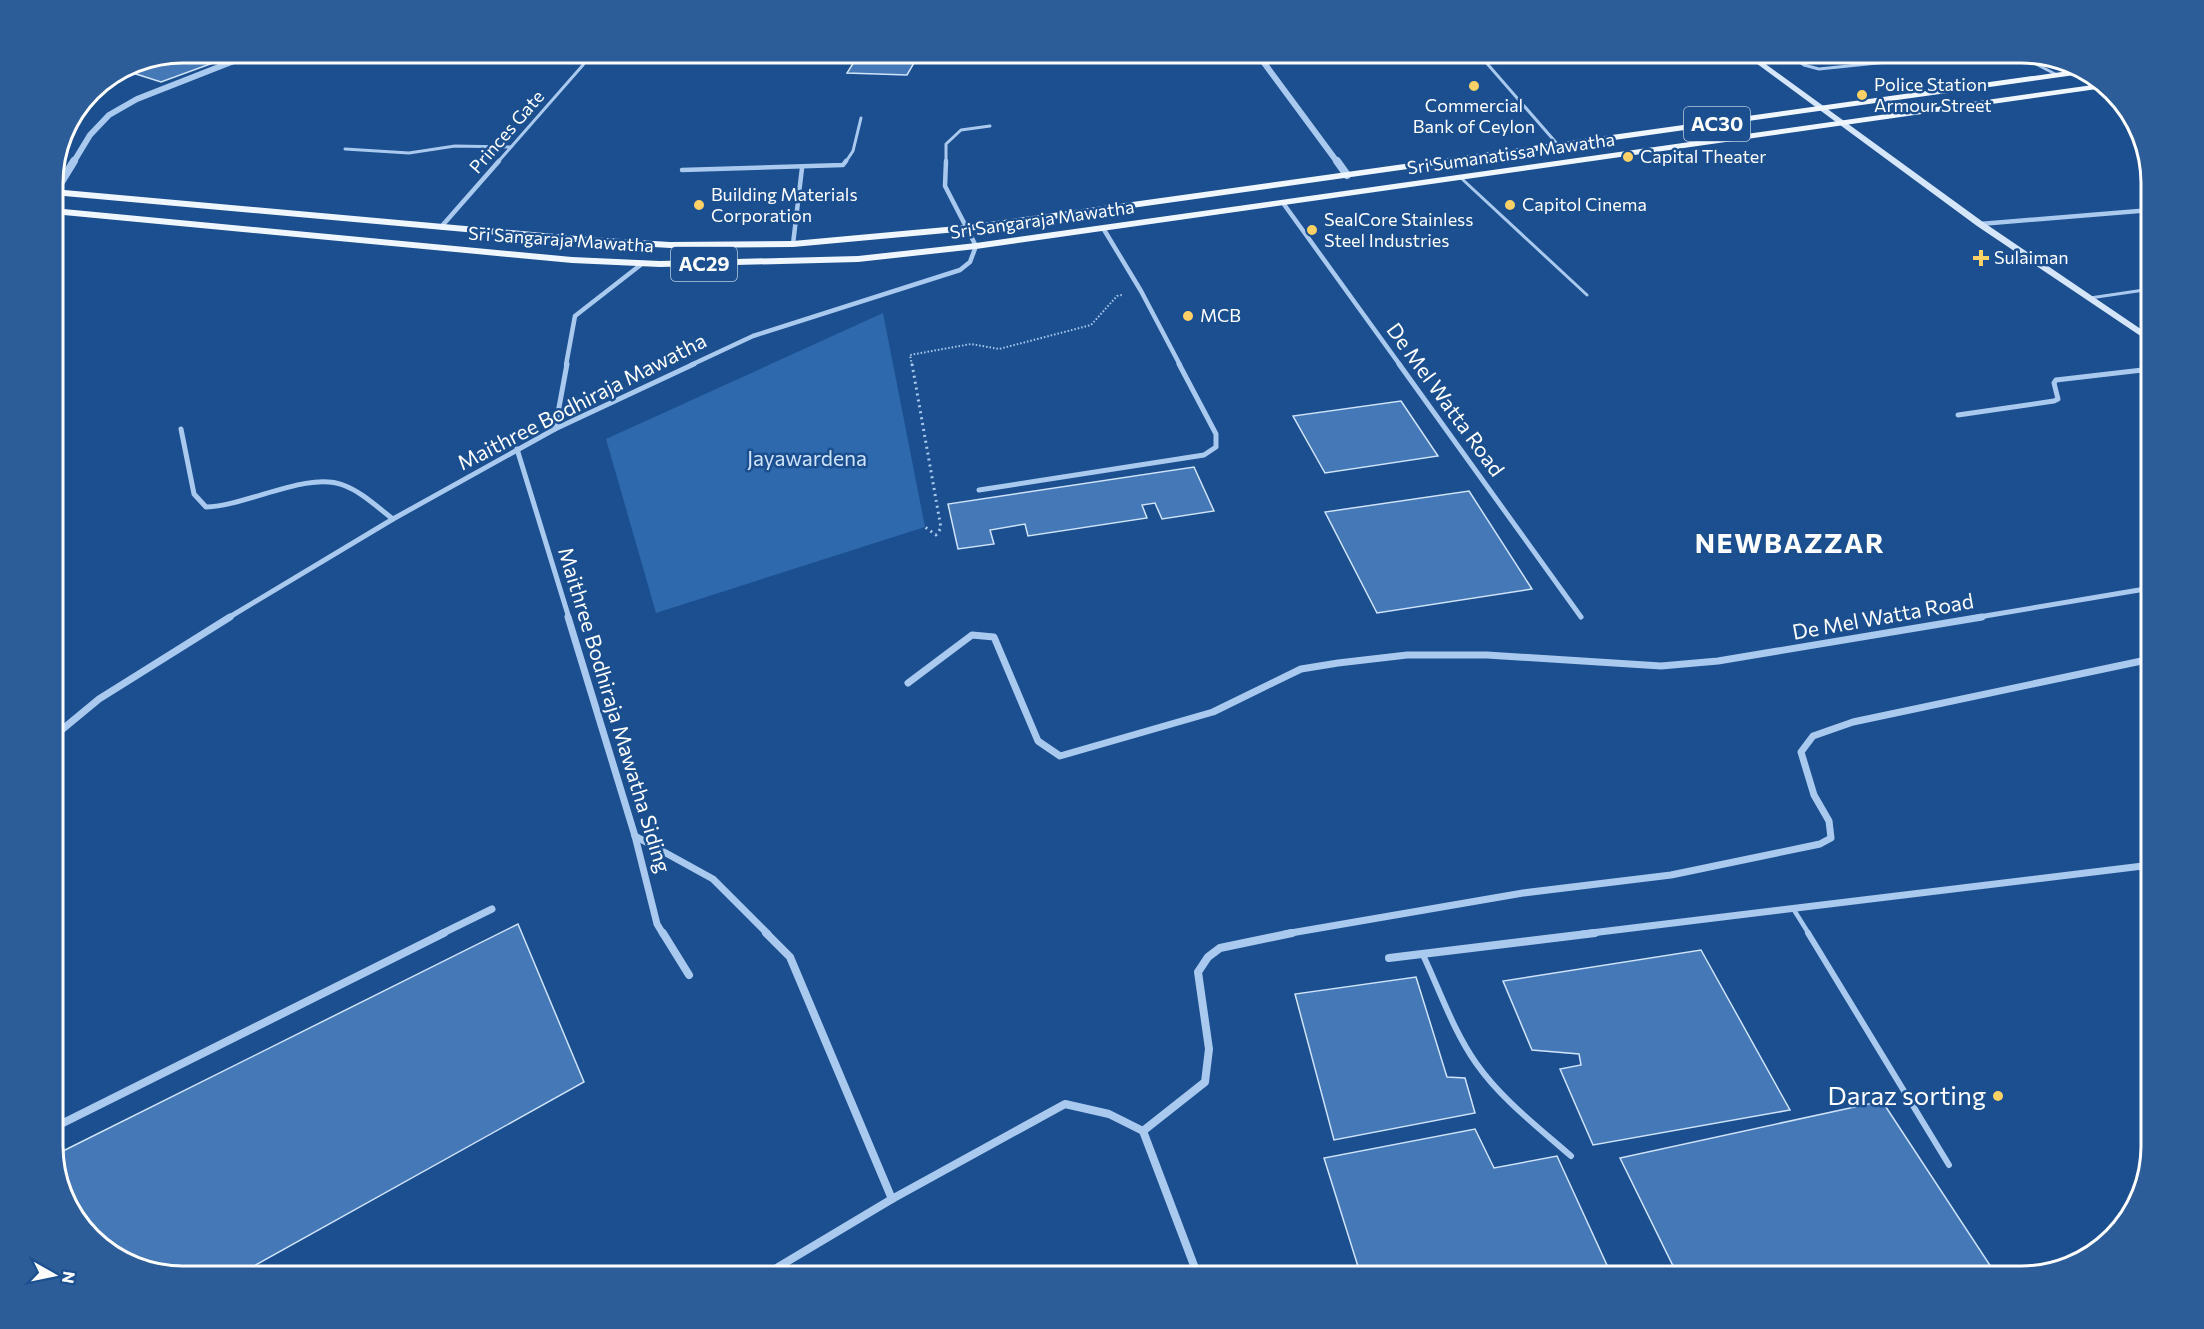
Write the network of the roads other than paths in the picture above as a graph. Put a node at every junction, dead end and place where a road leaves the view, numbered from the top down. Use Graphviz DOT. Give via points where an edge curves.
graph roads {
  1 [pos="229,63"];
  2 [pos="584,63"];
  3 [pos="1264,63"];
  4 [pos="1487,63"];
  5 [pos="1759,63"];
  6 [pos="1801,63"];
  7 [pos="1877,63"];
  8 [pos="2036,64"];
  9 [pos="2070,73"];
  10 [pos="2057,75"];
  11 [pos="2093,87"];
  12 [pos="1824,109"];
  13 [pos="861,118"];
  14 [pos="1845,124"];
  15 [pos="990,126"];
  16 [pos="1559,146"];
  17 [pos="511,147"];
  18 [pos="345,149"];
  19 [pos="802,168"];
  20 [pos="682,170"];
  21 [pos="1347,175"];
  22 [pos="63,178"];
  23 [pos="1461,178"];
  24 [pos="63,193"];
  25 [pos="1353,193"];
  26 [pos="1284,203"];
  27 [pos="2141,211"];
  28 [pos="63,212"];
  29 [pos="1980,224"];
  30 [pos="441,227"];
  31 [pos="968,228"];
  32 [pos="1102,228"];
  33 [pos="793,244"];
  34 [pos="976,246"];
  35 [pos="643,263"];
  36 [pos="2141,290"];
  37 [pos="1587,295"];
  38 [pos="2090,298"];
  39 [pos="2141,333"];
  40 [pos="2141,370"];
  41 [pos="1958,415"];
  42 [pos="181,429"];
  43 [pos="555,429"];
  44 [pos="517,449"];
  45 [pos="979,490"];
  46 [pos="393,519"];
  47 [pos="2141,590"];
  48 [pos="1581,617"];
  49 [pos="2141,661"];
  50 [pos="909,683"];
  51 [pos="63,729"];
  52 [pos="635,836"];
  53 [pos="2141,867"];
  54 [pos="492,909"];
  55 [pos="1794,910"];
  56 [pos="1423,954"];
  57 [pos="1389,958"];
  58 [pos="689,975"];
  59 [pos="63,1123"];
  60 [pos="1143,1131"];
  61 [pos="1571,1156"];
  62 [pos="1949,1165"];
  63 [pos="892,1199"];
  64 [pos="780,1266"];
  65 [pos="1194,1266"];
  1 -- 22 [label="street" via="137,99 109,115 90,135"];
  2 -- 17 [label="street, Princes Gate"];
  3 -- 21 [label="street"];
  4 -- 16 [label="street"];
  5 -- 12 [label="main road"];
  6 -- 7 [label="street" via="1819,69"];
  8 -- 10 [label="street"];
  9 -- 10 [label="main road, AC30"];
  10 -- 12 [label="main road, AC30"];
  11 -- 14 [label="main road, Sri Sumanatissa Mawatha / AC30"];
  12 -- 14 [label="main road"];
  12 -- 16 [label="main road, AC30"];
  13 -- 19 [label="street" via="853,151 843,165"];
  14 -- 23 [label="main road, Sri Sumanatissa Mawatha / AC30"];
  14 -- 29 [label="main road"];
  15 -- 31 [label="street" via="961,130 946,144 945,186"];
  16 -- 21 [label="main road, AC30"];
  17 -- 18 [label="street" via="455,147 409,153"];
  17 -- 30 [label="street, Princes Gate"];
  19 -- 20 [label="street"];
  19 -- 33 [label="street"];
  21 -- 31 [label="main road, Sri Sangaraja Mawatha / AC29"];
  23 -- 25 [label="main road, Sri Sumanatissa Mawatha / AC30"];
  23 -- 37 [label="lane"];
  24 -- 30 [label="main road, Sri Sangaraja Mawatha / AC29"];
  25 -- 26 [label="main road, Sri Sangaraja Mawatha / AC29"];
  26 -- 32 [label="main road, Sri Sangaraja Mawatha / AC29"];
  26 -- 48 [label="street, De Mel Watta Road"];
  27 -- 29 [label="street"];
  28 -- 35 [label="main road, Sri Sangaraja Mawatha / AC29" via="572,260"];
  29 -- 38 [label="main road"];
  30 -- 33 [label="main road, Sri Sangaraja Mawatha / AC29" via="670,245"];
  31 -- 33 [label="main road, Sri Sangaraja Mawatha / AC29"];
  31 -- 34 [label="street"];
  32 -- 34 [label="main road, Sri Sangaraja Mawatha / AC29"];
  32 -- 45 [label="street" via="1141,291 1216,434 1216,447 1204,455"];
  34 -- 35 [label="main road, Sri Sangaraja Mawatha / AC29" via="790,263"];
  34 -- 43 [label="street, Maithree Bodhiraja Mawatha" via="970,262 960,270 753,336"];
  35 -- 43 [label="street" via="575,316"];
  36 -- 38 [label="lane"];
  38 -- 39 [label="main road"];
  40 -- 41 [label="street" via="2056,380 2058,399 2054,401"];
  42 -- 46 [label="street" via="194,494 206,507 225,508 314,482 335,482"];
  43 -- 44 [label="street, Maithree Bodhiraja Mawatha"];
  44 -- 46 [label="street, Maithree Bodhiraja Mawatha"];
  44 -- 52 [label="street, Maithree Bodhiraja Mawatha Siding"];
  46 -- 51 [label="street, Maithree Bodhiraja Mawatha" via="118,687"];
  47 -- 50 [label="street, De Mel Watta Road" via="1718,661 1660,666 1487,655 1407,655 1301,669 1213,712 1060,756 1038,741 994,638 972,635"];
  49 -- 60 [label="street" via="1853,722 1813,736 1801,752 1814,795 1829,821 1831,838 1820,844 1671,875 1523,893 1220,948 1198,972 1209,1049 1205,1082"];
  52 -- 58 [label="street, Maithree Bodhiraja Mawatha Siding" via="657,924"];
  52 -- 63 [label="street" via="713,879 790,957"];
  53 -- 55 [label="street"];
  54 -- 59 [label="street"];
  55 -- 56 [label="street"];
  55 -- 62 [label="lane"];
  56 -- 57 [label="street"];
  56 -- 61 [label="lane" via="1483,1073 1524,1116"];
  60 -- 63 [label="street" via="1109,1114 1065,1104"];
  60 -- 65 [label="street"];
  63 -- 64 [label="street"];
}
